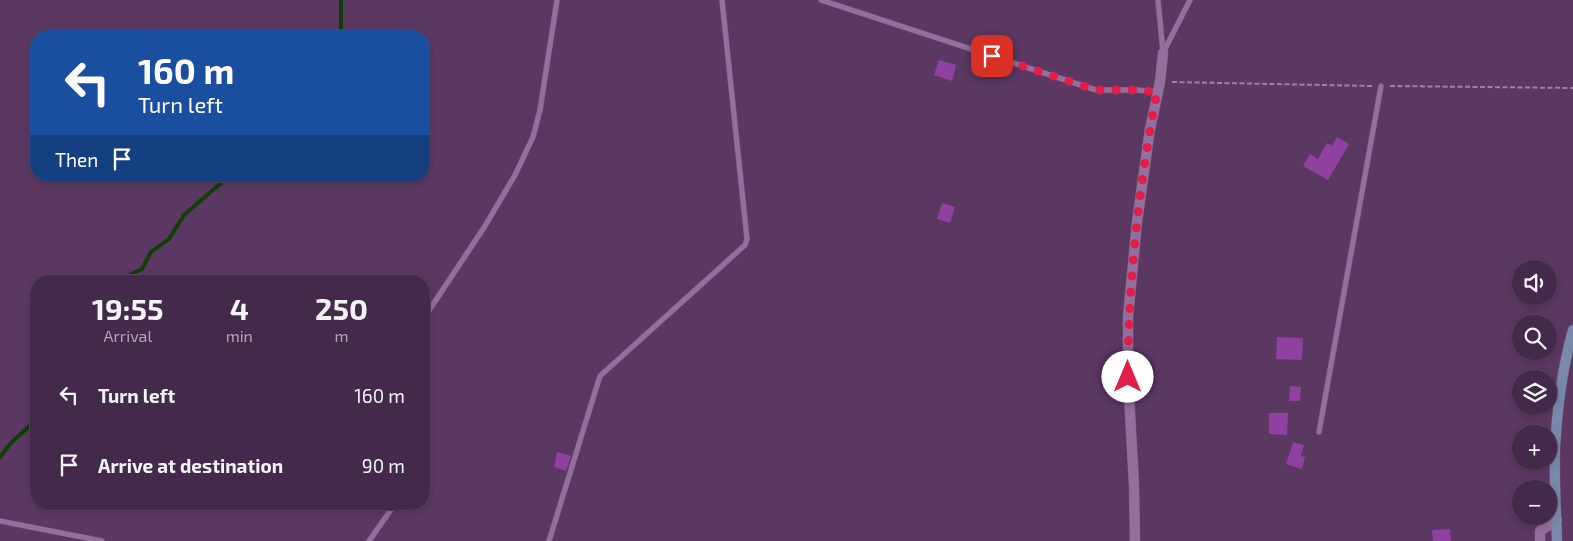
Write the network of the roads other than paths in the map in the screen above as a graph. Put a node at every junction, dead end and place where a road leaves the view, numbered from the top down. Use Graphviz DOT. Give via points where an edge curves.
graph roads {
  1 [pos="557,0"];
  2 [pos="722,0"];
  3 [pos="821,0"];
  4 [pos="1158,0"];
  5 [pos="1190,0"];
  6 [pos="1163,53"];
  7 [pos="1381,86"];
  8 [pos="1157,92"];
  9 [pos="430,309"];
  10 [pos="1573,330"];
  11 [pos="1319,432"];
  12 [pos="1556,480"];
  13 [pos="390,510"];
  14 [pos="0,521"];
  15 [pos="1549,525"];
  16 [pos="1557,525"];
  17 [pos="102,541"];
  18 [pos="370,541"];
  19 [pos="549,541"];
  20 [pos="1135,541"];
  21 [pos="1540,541"];
  22 [pos="1557,541"];
  1 -- 9 [label="lane" via="534,137 485,226"];
  2 -- 19 [label="lane" via="747,239 600,376"];
  3 -- 8 [label="lane" via="1096,90"];
  4 -- 6 [label="lane"];
  5 -- 6 [label="lane"];
  6 -- 8 [label="street"];
  7 -- 11 [label="lane"];
  8 -- 20 [label="street" via="1137,222 1128,317"];
  10 -- 12 [label="main road" via="1558,405"];
  13 -- 18 [label="lane"];
  14 -- 17 [label="lane"];
  15 -- 21 [label="street" via="1540,531"];
  16 -- 22 [label="main road"];
}
